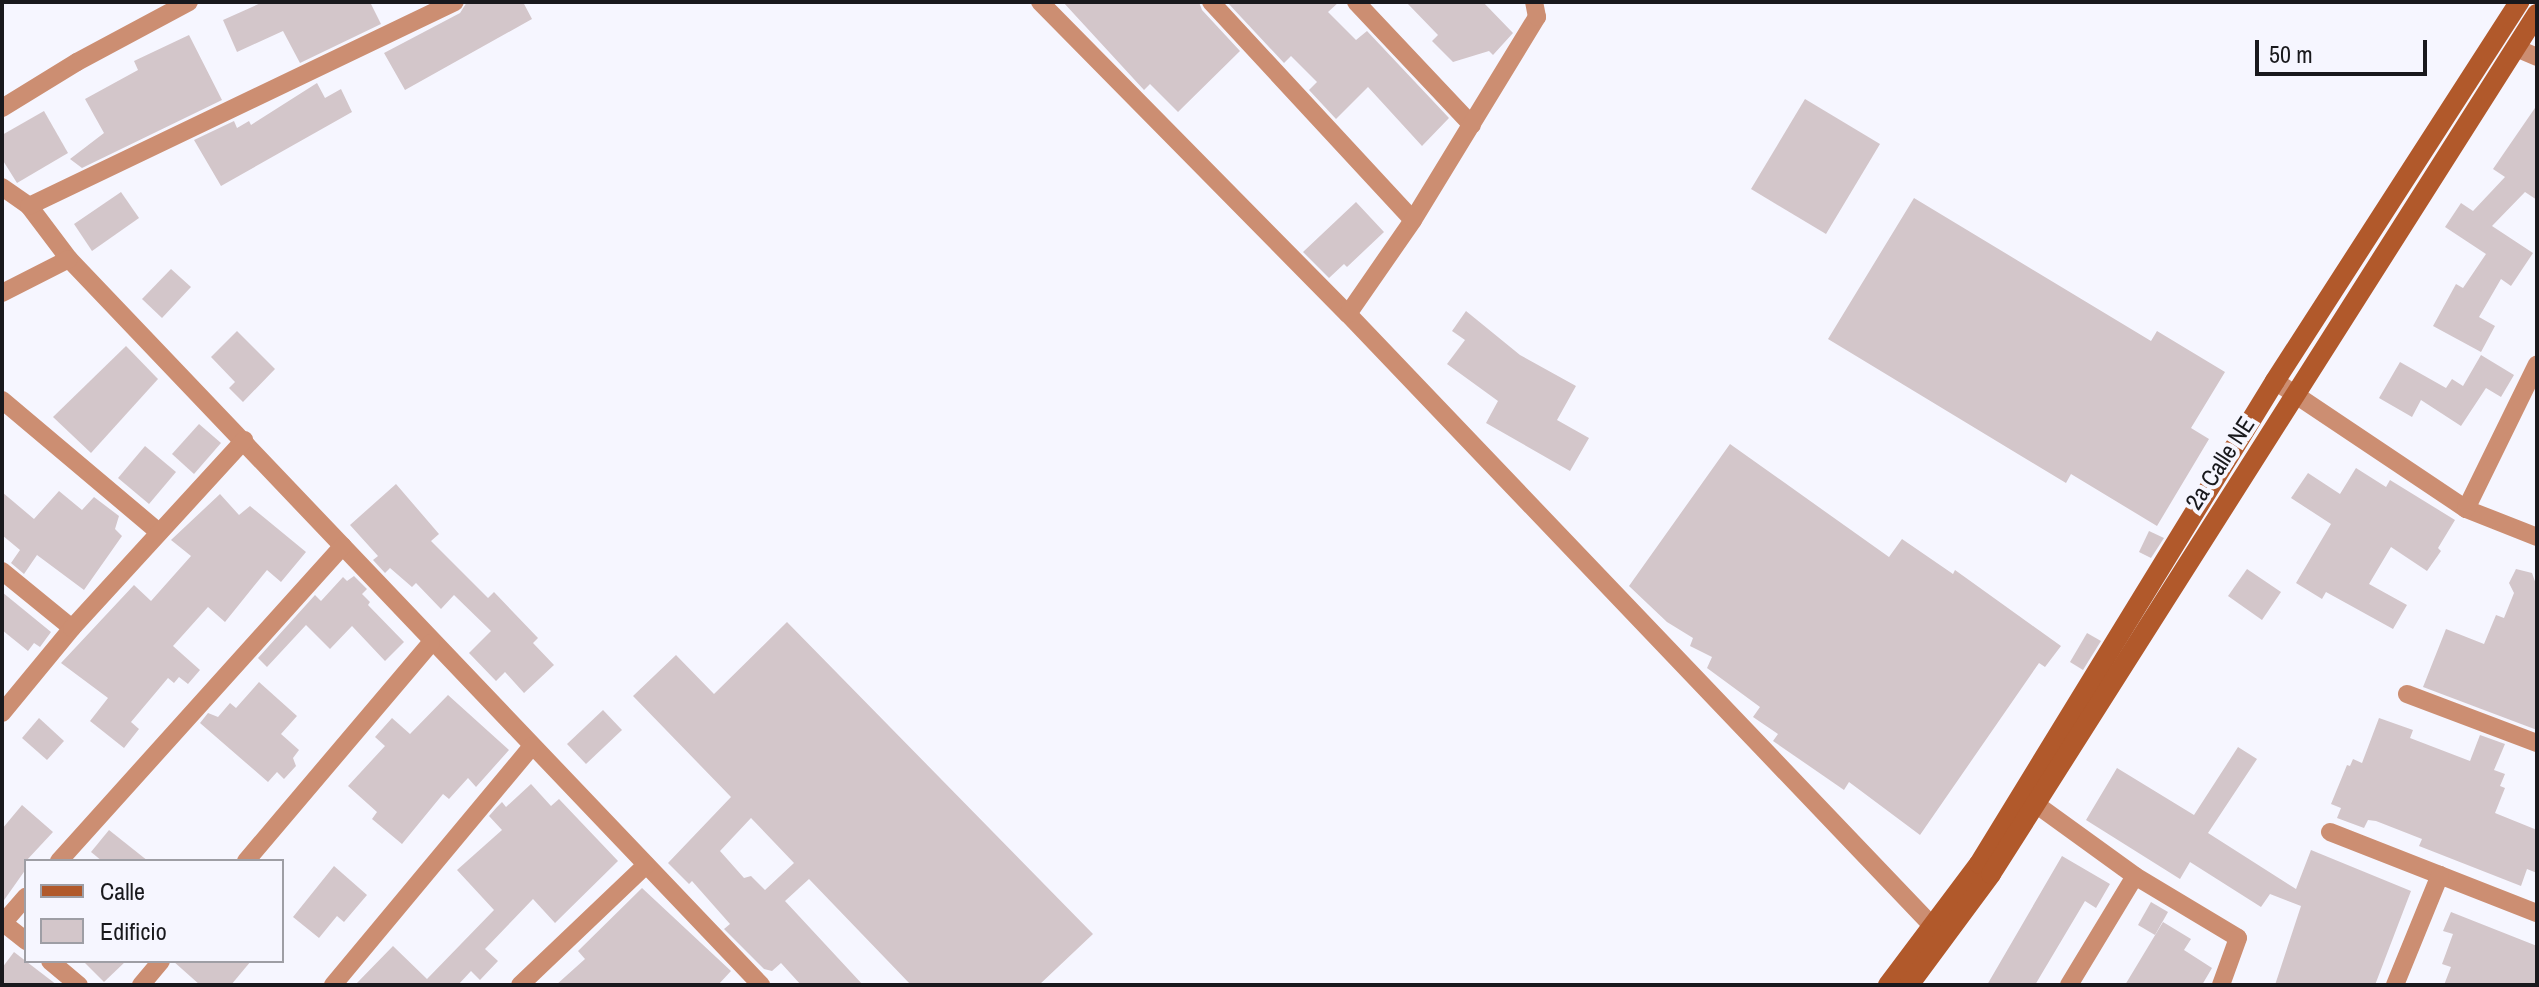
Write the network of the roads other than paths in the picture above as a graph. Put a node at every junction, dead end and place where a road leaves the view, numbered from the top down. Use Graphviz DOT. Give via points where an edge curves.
graph roads {
  1 [pos="189,2"];
  2 [pos="455,2"];
  3 [pos="1211,2"];
  4 [pos="1356,2"];
  5 [pos="1534,2"];
  6 [pos="2519,2"];
  7 [pos="1046,4"];
  8 [pos="2537,14"];
  9 [pos="2516,48"];
  10 [pos="2537,57"];
  11 [pos="2,108"];
  12 [pos="1472,125"];
  13 [pos="2,187"];
  14 [pos="29,206"];
  15 [pos="1413,220"];
  16 [pos="69,259"];
  17 [pos="2,293"];
  18 [pos="1348,314"];
  19 [pos="2537,364"];
  20 [pos="2275,381"];
  21 [pos="2295,394"];
  22 [pos="2,400"];
  23 [pos="244,440"];
  24 [pos="2466,509"];
  25 [pos="159,532"];
  26 [pos="2537,537"];
  27 [pos="343,546"];
  28 [pos="2,571"];
  29 [pos="72,628"];
  30 [pos="431,643"];
  31 [pos="2407,694"];
  32 [pos="2,713"];
  33 [pos="2537,743"];
  34 [pos="532,746"];
  35 [pos="2028,799"];
  36 [pos="2330,832"];
  37 [pos="61,859"];
  38 [pos="248,859"];
  39 [pos="646,865"];
  40 [pos="2440,875"];
  41 [pos="2135,876"];
  42 [pos="24,899"];
  43 [pos="2537,913"];
  44 [pos="3,922"];
  45 [pos="1939,934"];
  46 [pos="24,939"];
  47 [pos="52,963"];
  48 [pos="159,963"];
  49 [pos="749,981"];
  50 [pos="79,985"];
  51 [pos="141,985"];
  52 [pos="333,985"];
  53 [pos="520,985"];
  54 [pos="1888,985"];
  55 [pos="1909,985"];
  56 [pos="2069,985"];
  57 [pos="2221,985"];
  58 [pos="2395,985"];
  1 -- 11 [label="street"];
  2 -- 14 [label="street"];
  3 -- 15 [label="street"];
  4 -- 12 [label="street"];
  5 -- 12 [label="street" via="1537,17"];
  6 -- 20 [label="main road, 2a Calle NE"];
  7 -- 18 [label="street"];
  8 -- 9 [label="main road, 2a Calle NE"];
  9 -- 10 [label="street"];
  9 -- 21 [label="main road, 2a Calle NE"];
  12 -- 15 [label="street"];
  13 -- 14 [label="street"];
  14 -- 16 [label="street"];
  15 -- 18 [label="street"];
  16 -- 17 [label="street"];
  16 -- 23 [label="street"];
  18 -- 45 [label="street"];
  19 -- 24 [label="street"];
  20 -- 21 [label="street"];
  20 -- 35 [label="main road, 2a Calle NE"];
  21 -- 24 [label="street"];
  21 -- 35 [label="main road, 2a Calle NE"];
  22 -- 25 [label="street"];
  23 -- 25 [label="street"];
  23 -- 27 [label="street"];
  24 -- 26 [label="street"];
  25 -- 29 [label="street"];
  27 -- 30 [label="street"];
  27 -- 37 [label="street"];
  28 -- 29 [label="street"];
  29 -- 32 [label="street"];
  30 -- 34 [label="street"];
  30 -- 38 [label="street"];
  31 -- 33 [label="street"];
  34 -- 39 [label="street"];
  34 -- 52 [label="street"];
  35 -- 41 [label="street"];
  35 -- 45 [label="main road, 2a Calle NE"];
  36 -- 40 [label="street"];
  39 -- 49 [label="street"];
  39 -- 53 [label="street"];
  40 -- 43 [label="street"];
  40 -- 58 [label="street"];
  41 -- 56 [label="street"];
  41 -- 57 [label="street" via="2238,938"];
  42 -- 44 [label="street"];
  44 -- 46 [label="street"];
  45 -- 54 [label="main road"];
  45 -- 55 [label="main road"];
  47 -- 50 [label="street"];
  48 -- 51 [label="street"];
}
